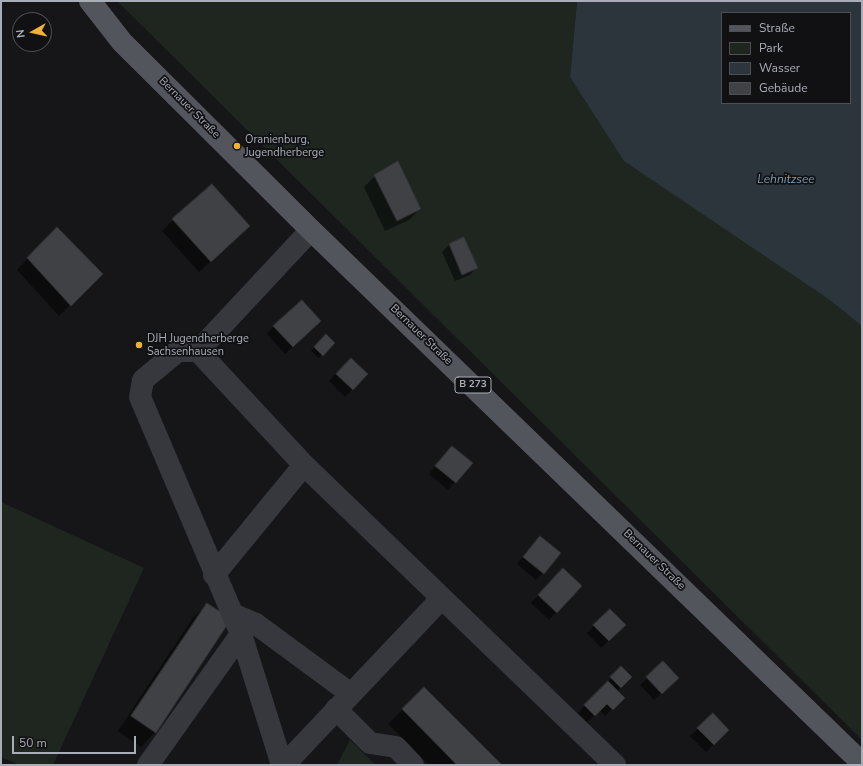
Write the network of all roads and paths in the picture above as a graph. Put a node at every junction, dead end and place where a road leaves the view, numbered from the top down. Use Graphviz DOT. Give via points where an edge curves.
graph roads {
  1 [pos="90,1"];
  2 [pos="312,230"];
  3 [pos="198,350"];
  4 [pos="304,465"];
  5 [pos="214,574"];
  6 [pos="441,599"];
  7 [pos="232,614"];
  8 [pos="241,634"];
  9 [pos="344,702"];
  10 [pos="862,763"];
  11 [pos="148,765"];
  12 [pos="283,765"];
  13 [pos="413,765"];
  14 [pos="615,765"];
  1 -- 2 [label="main road, Bernauer Straße / B 273" via="122,42"];
  2 -- 3 [label="lane"];
  2 -- 10 [label="main road, Bernauer Straße / B 273"];
  3 -- 4 [label="lane"];
  3 -- 5 [label="lane" via="178,351 143,380 140,397"];
  4 -- 5 [label="lane"];
  4 -- 6 [label="lane"];
  5 -- 7 [label="lane"];
  6 -- 9 [label="lane"];
  6 -- 14 [label="lane"];
  7 -- 8 [label="lane"];
  7 -- 9 [label="lane" via="256,624"];
  8 -- 11 [label="lane"];
  8 -- 12 [label="lane"];
  9 -- 12 [label="lane"];
  9 -- 13 [label="lane" via="370,743 396,747"];
}
